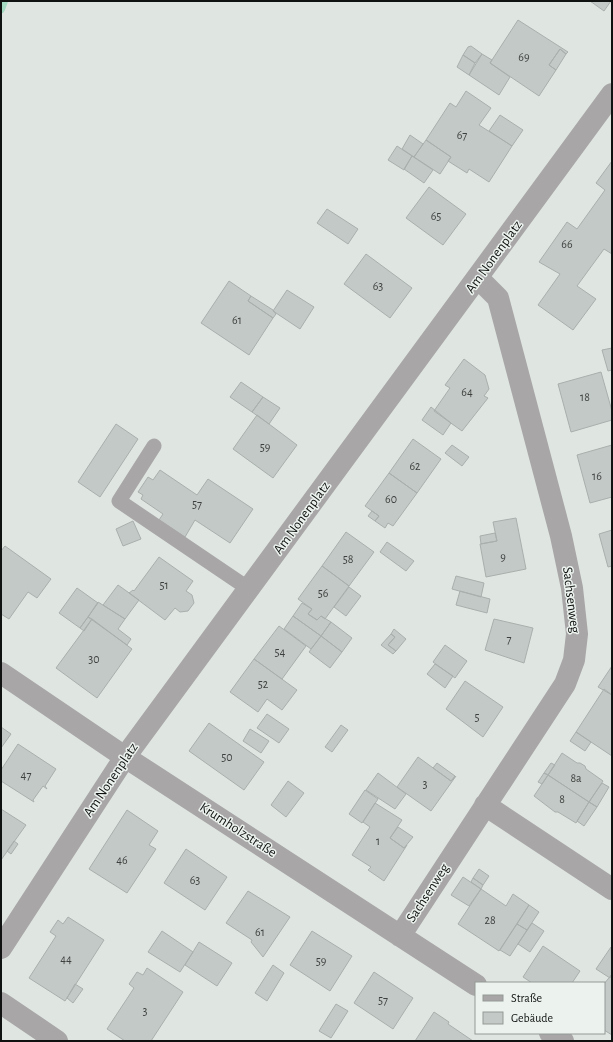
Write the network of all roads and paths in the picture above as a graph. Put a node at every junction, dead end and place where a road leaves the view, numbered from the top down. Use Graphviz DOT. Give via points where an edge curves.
graph roads {
  1 [pos="612,94"];
  2 [pos="478,278"];
  3 [pos="154,446"];
  4 [pos="249,589"];
  5 [pos="1,673"];
  6 [pos="125,757"];
  7 [pos="485,805"];
  8 [pos="612,889"];
  9 [pos="400,936"];
  10 [pos="1,948"];
  11 [pos="475,984"];
  12 [pos="1,1004"];
  13 [pos="552,1034"];
  14 [pos="57,1041"];
  15 [pos="563,1041"];
  1 -- 2 [label="street, Am Nonenplatz"];
  2 -- 4 [label="street, Am Nonenplatz"];
  2 -- 7 [label="street, Sachsenweg" via="498,298 561,536 572,588 577,634 574,660 565,684"];
  3 -- 4 [label="lane" via="119,501"];
  4 -- 6 [label="street, Am Nonenplatz"];
  5 -- 6 [label="street, Krumholzstraße"];
  6 -- 9 [label="street, Krumholzstraße"];
  6 -- 10 [label="street, Am Nonenplatz"];
  7 -- 8 [label="street"];
  7 -- 9 [label="street, Sachsenweg"];
  9 -- 11 [label="street, Krumholzstraße"];
  12 -- 14 [label="street"];
  13 -- 15 [label="street"];
}
